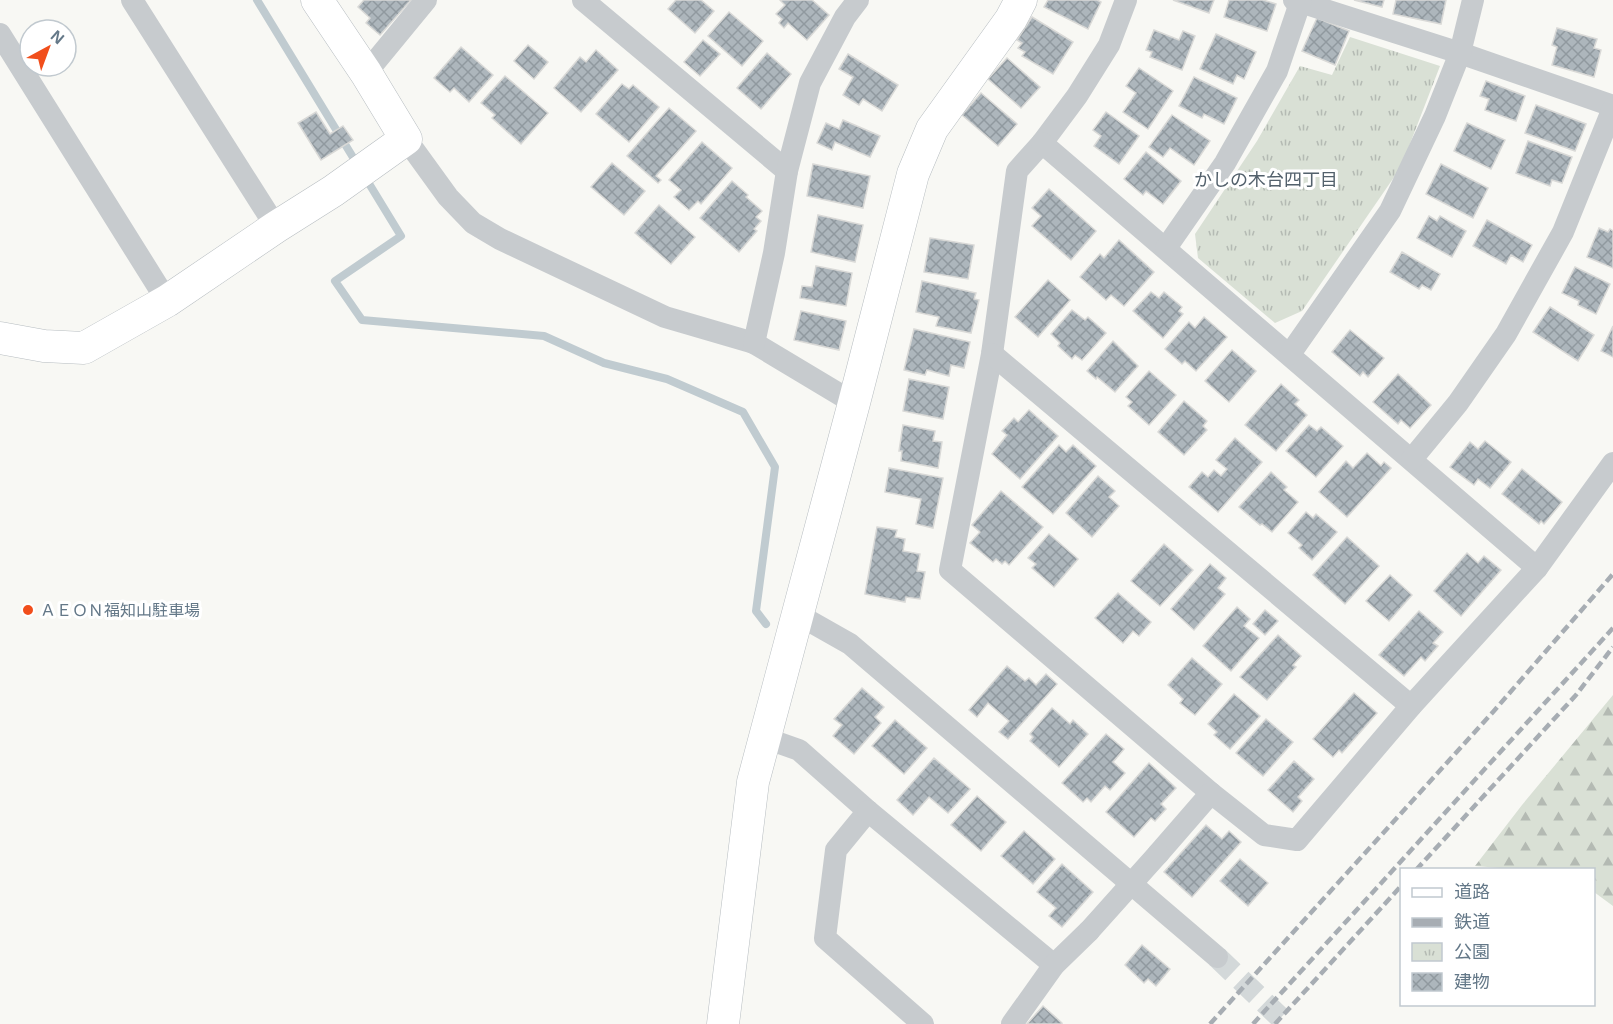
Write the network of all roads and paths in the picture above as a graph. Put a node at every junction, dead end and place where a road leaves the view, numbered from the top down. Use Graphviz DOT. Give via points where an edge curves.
graph roads {
  1 [pos="132,0"];
  2 [pos="316,0"];
  3 [pos="426,0"];
  4 [pos="583,0"];
  5 [pos="858,0"];
  6 [pos="1021,0"];
  7 [pos="1126,0"];
  8 [pos="1473,0"];
  9 [pos="1299,1"];
  10 [pos="0,34"];
  11 [pos="1460,53"];
  12 [pos="366,73"];
  13 [pos="1613,107"];
  14 [pos="406,139"];
  15 [pos="1042,143"];
  16 [pos="787,171"];
  17 [pos="276,227"];
  18 [pos="1166,248"];
  19 [pos="167,301"];
  20 [pos="0,338"];
  21 [pos="754,343"];
  22 [pos="992,354"];
  23 [pos="1290,354"];
  24 [pos="854,403"];
  25 [pos="1412,459"];
  26 [pos="1613,463"];
  27 [pos="1537,568"];
  28 [pos="797,614"];
  29 [pos="1411,706"];
  30 [pos="765,738"];
  31 [pos="1211,793"];
  32 [pos="868,811"];
  33 [pos="1217,957"];
  34 [pos="1054,965"];
  35 [pos="723,1024"];
  36 [pos="923,1024"];
  37 [pos="1012,1024"];
  1 -- 17 [label="street"];
  2 -- 12 [label="street"];
  3 -- 12 [label="street"];
  4 -- 16 [label="street"];
  5 -- 16 [label="street" via="810,83"];
  6 -- 24 [label="street" via="932,129 913,174"];
  7 -- 15 [label="street" via="1109,45"];
  8 -- 11 [label="street"];
  9 -- 11 [label="street"];
  9 -- 18 [label="street" via="1277,71 1225,163"];
  10 -- 19 [label="street"];
  11 -- 13 [label="street"];
  11 -- 23 [label="street" via="1390,211"];
  12 -- 14 [label="street"];
  13 -- 25 [label="street" via="1563,232 1506,334 1458,403"];
  14 -- 17 [label="street"];
  14 -- 21 [label="street" via="448,198 473,223 491,234 665,317"];
  15 -- 18 [label="street"];
  15 -- 22 [label="street" via="1017,171"];
  16 -- 21 [label="street"];
  17 -- 19 [label="street"];
  18 -- 23 [label="street"];
  19 -- 20 [label="street" via="84,348"];
  21 -- 24 [label="street"];
  22 -- 29 [label="street"];
  22 -- 31 [label="street" via="950,570"];
  23 -- 25 [label="street"];
  24 -- 28 [label="street"];
  25 -- 27 [label="street"];
  26 -- 27 [label="street"];
  27 -- 29 [label="street"];
  28 -- 30 [label="street"];
  28 -- 33 [label="street" via="850,644"];
  29 -- 31 [label="street" via="1297,840 1264,835"];
  30 -- 32 [label="street" via="799,750"];
  30 -- 35 [label="street" via="753,782"];
  31 -- 34 [label="street, bridge"];
  32 -- 34 [label="street"];
  32 -- 36 [label="street" via="836,850 825,938"];
  34 -- 37 [label="street"];
}
